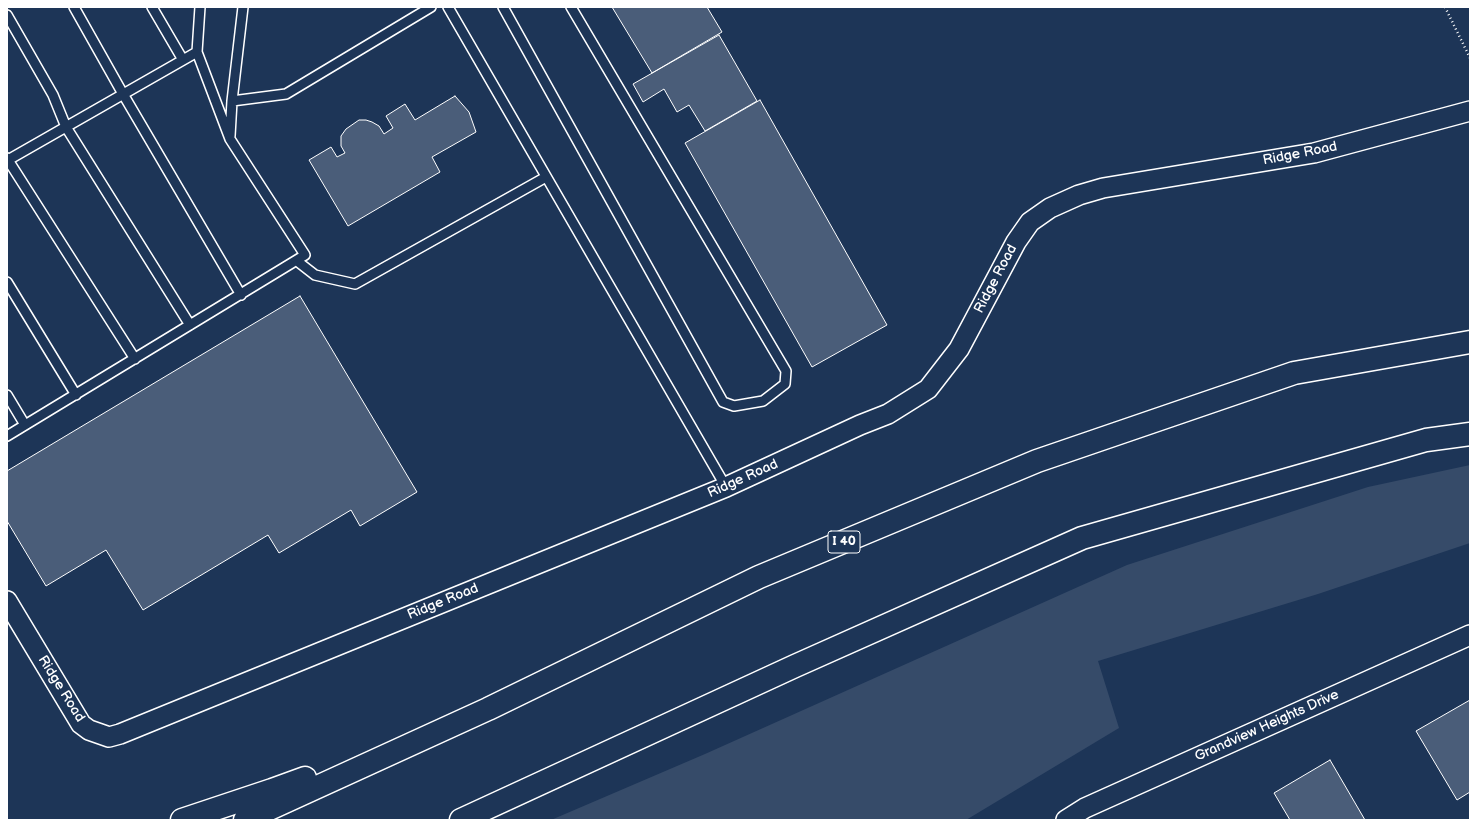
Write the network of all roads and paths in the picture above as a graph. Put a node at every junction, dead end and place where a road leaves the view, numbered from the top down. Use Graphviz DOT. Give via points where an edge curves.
graph roads {
  1 [pos="74,7"];
  2 [pos="152,7"];
  3 [pos="200,7"];
  4 [pos="244,7"];
  5 [pos="431,7"];
  6 [pos="448,7"];
  7 [pos="503,7"];
  8 [pos="571,7"];
  9 [pos="1445,7"];
  10 [pos="7,15"];
  11 [pos="197,52"];
  12 [pos="1470,58"];
  13 [pos="183,60"];
  14 [pos="123,94"];
  15 [pos="232,101"];
  16 [pos="1470,111"];
  17 [pos="66,127"];
  18 [pos="230,140"];
  19 [pos="7,160"];
  20 [pos="546,177"];
  21 [pos="297,261"];
  22 [pos="7,282"];
  23 [pos="241,295"];
  24 [pos="190,325"];
  25 [pos="1470,342"];
  26 [pos="135,359"];
  27 [pos="7,395"];
  28 [pos="76,395"];
  29 [pos="26,425"];
  30 [pos="1470,434"];
  31 [pos="7,436"];
  32 [pos="726,487"];
  33 [pos="7,601"];
  34 [pos="1470,635"];
  35 [pos="488,709"];
  36 [pos="182,820"];
  37 [pos="245,820"];
  38 [pos="460,820"];
  39 [pos="1066,820"];
  1 -- 14 [label="lane"];
  2 -- 13 [label="lane"];
  3 -- 11 [label="lane"];
  4 -- 15 [label="lane"];
  5 -- 15 [label="lane" via="286,94"];
  6 -- 20 [label="lane"];
  7 -- 8 [label="lane" via="723,402 734,406 763,401 785,384 786,371"];
  9 -- 12 [label="path"];
  10 -- 17 [label="lane" via="53,95"];
  11 -- 13 [label="lane"];
  11 -- 18 [label="lane"];
  13 -- 14 [label="lane"];
  14 -- 17 [label="lane"];
  14 -- 23 [label="lane"];
  15 -- 18 [label="lane"];
  16 -- 32 [label="street, Ridge Road" via="1314,153 1103,188 1050,208 1030,222 1016,242 958,349 928,389 888,414"];
  17 -- 19 [label="lane"];
  17 -- 24 [label="lane"];
  18 -- 21 [label="lane" via="305,256"];
  19 -- 26 [label="lane"];
  20 -- 21 [label="lane" via="355,284 315,275"];
  20 -- 32 [label="lane"];
  21 -- 23 [label="lane"];
  22 -- 28 [label="lane"];
  23 -- 24 [label="lane"];
  24 -- 26 [label="lane"];
  25 -- 35 [label="highway, I 40" via="1294,373 1037,461 759,577"];
  26 -- 28 [label="lane"];
  27 -- 29 [label="lane"];
  28 -- 29 [label="lane"];
  29 -- 31 [label="lane"];
  30 -- 38 [label="highway" via="1426,440 1082,538"];
  32 -- 33 [label="street, Ridge Road" via="109,737 89,730 81,724"];
  34 -- 39 [label="street, Grandview Heights Drive" via="1085,808"];
  35 -- 36 [label="highway" via="272,790"];
  35 -- 37 [label="highway, I 40"];
}
